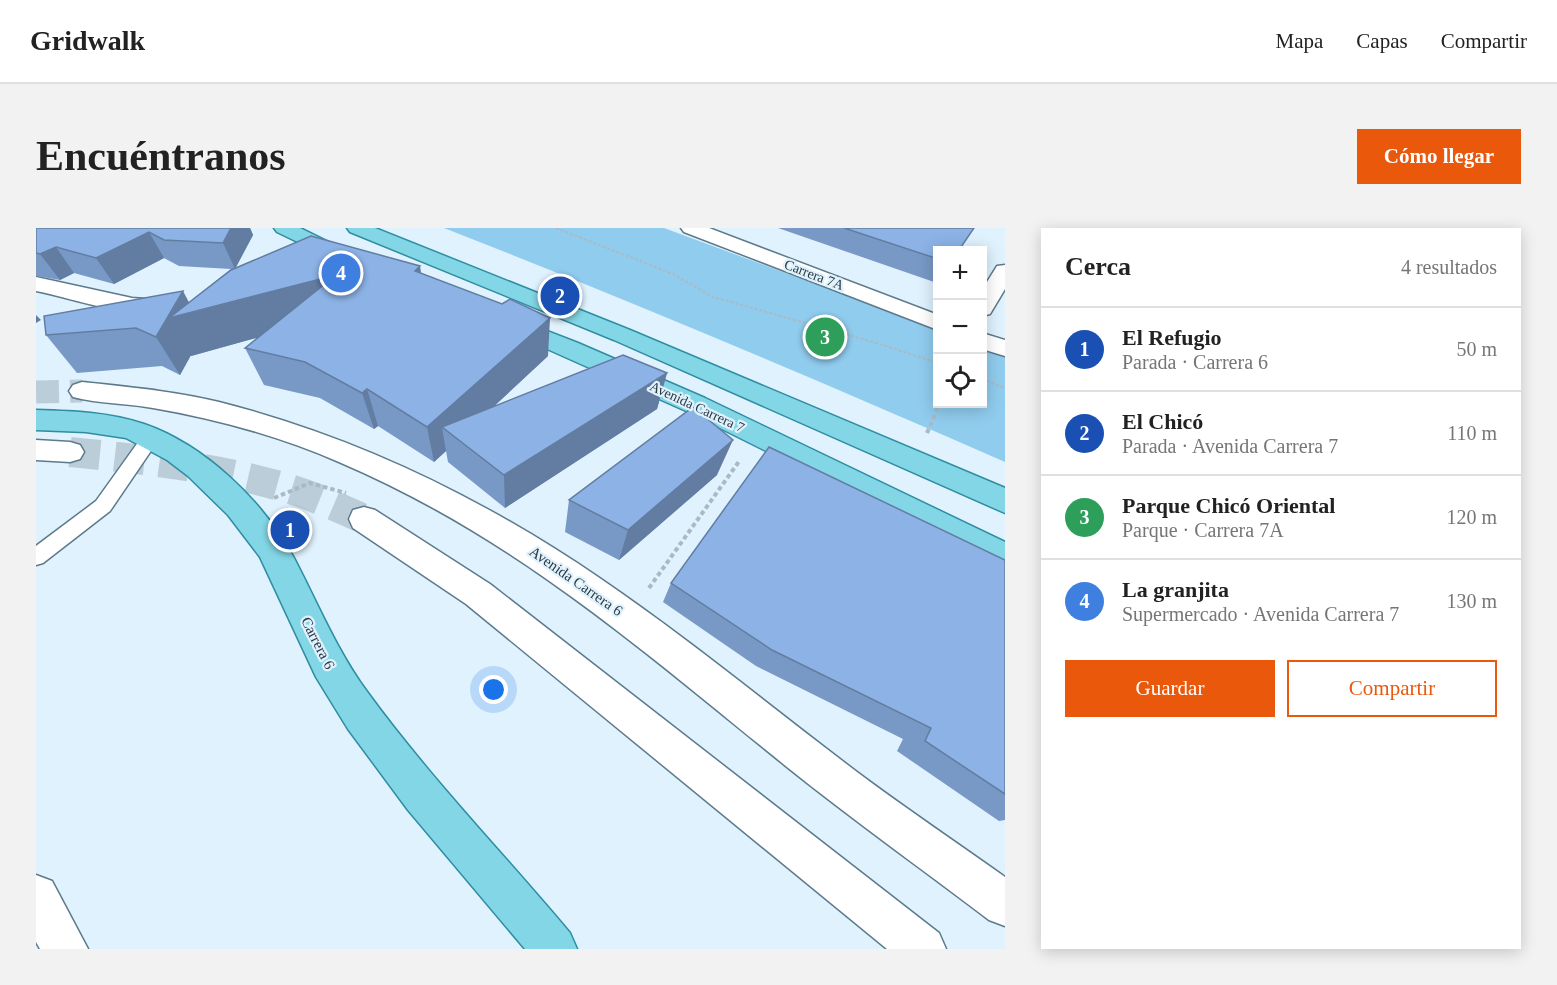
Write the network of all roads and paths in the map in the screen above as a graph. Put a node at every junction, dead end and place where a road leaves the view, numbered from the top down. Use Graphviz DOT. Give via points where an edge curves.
graph roads {
  1 [pos="284,228"];
  2 [pos="357,228"];
  3 [pos="556,228"];
  4 [pos="691,228"];
  5 [pos="366,266"];
  6 [pos="1005,271"];
  7 [pos="36,284"];
  8 [pos="987,301"];
  9 [pos="188,305"];
  10 [pos="485,314"];
  11 [pos="933,321"];
  12 [pos="987,342"];
  13 [pos="1005,348"];
  14 [pos="933,361"];
  15 [pos="987,381"];
  16 [pos="1005,388"];
  17 [pos="82,391"];
  18 [pos="937,408"];
  19 [pos="36,420"];
  20 [pos="758,434"];
  21 [pos="925,438"];
  22 [pos="150,439"];
  23 [pos="36,450"];
  24 [pos="70,452"];
  25 [pos="1005,501"];
  26 [pos="357,507"];
  27 [pos="243,511"];
  28 [pos="36,557"];
  29 [pos="1005,557"];
  30 [pos="644,596"];
  31 [pos="36,897"];
  32 [pos="1005,904"];
  33 [pos="64,949"];
  34 [pos="554,949"];
  35 [pos="923,949"];
  1 -- 5 [label="main road" via="300,248"];
  2 -- 25 [label="main road" via="622,335"];
  3 -- 14 [label="path" via="673,274 712,297"];
  4 -- 11 [label="main road, Carrera 7A"];
  6 -- 8 [label="main road"];
  7 -- 9 [label="main road" via="132,305"];
  10 -- 20 [label="main road, Avenida Carrera 7" via="563,345"];
  12 -- 13 [label="main road"];
  15 -- 16 [label="path"];
  17 -- 32 [label="main road, Avenida Carrera 6" via="131,394 202,406 325,444 380,467 501,531 628,618 825,773"];
  18 -- 21 [label="path"];
  19 -- 22 [label="main road, Carrera 6" via="116,427"];
  20 -- 29 [label="main road, Avenida Carrera 7"];
  20 -- 30 [label="path"];
  22 -- 27 [label="main road, Carrera 6" via="205,475"];
  22 -- 28 [label="lane" via="104,506"];
  23 -- 24 [label="main road"];
  26 -- 27 [label="path" via="310,483"];
  26 -- 35 [label="main road" via="495,608"];
  27 -- 34 [label="main road, Carrera 6" via="282,565 323,657 346,694 405,774"];
  31 -- 33 [label="main road"];
}
